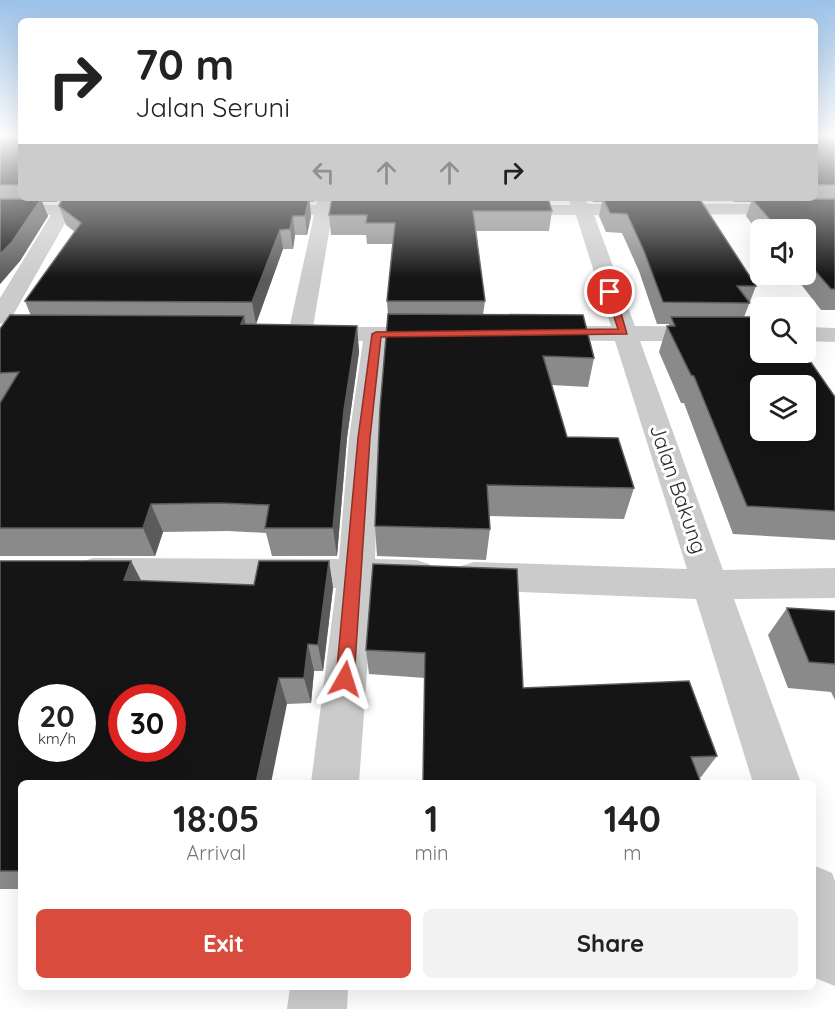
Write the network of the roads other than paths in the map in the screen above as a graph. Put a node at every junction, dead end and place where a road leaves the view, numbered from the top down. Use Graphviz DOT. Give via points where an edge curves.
graph roads {
  1 [pos="807,203"];
  2 [pos="325,204"];
  3 [pos="579,204"];
  4 [pos="67,205"];
  5 [pos="0,209"];
  6 [pos="835,209"];
  7 [pos="253,210"];
  8 [pos="394,210"];
  9 [pos="495,210"];
  10 [pos="120,211"];
  11 [pos="835,228"];
  12 [pos="4,327"];
  13 [pos="624,332"];
  14 [pos="518,333"];
  15 [pos="276,334"];
  16 [pos="300,334"];
  17 [pos="376,334"];
  18 [pos="447,334"];
  19 [pos="750,334"];
  20 [pos="816,334"];
  21 [pos="835,335"];
  22 [pos="59,572"];
  23 [pos="356,572"];
  24 [pos="835,583"];
  25 [pos="711,585"];
  26 [pos="335,780"];
  27 [pos="776,780"];
  28 [pos="816,901"];
  29 [pos="835,958"];
  30 [pos="319,990"];
  31 [pos="317,1009"];
  1 -- 3 [label="street"];
  1 -- 6 [label="street"];
  1 -- 11 [label="street"];
  2 -- 7 [label="street"];
  2 -- 8 [label="street"];
  2 -- 16 [label="street"];
  3 -- 9 [label="street"];
  3 -- 13 [label="street, Jalan Bakung"];
  4 -- 5 [label="street"];
  4 -- 10 [label="street"];
  4 -- 12 [label="street"];
  13 -- 14 [label="street"];
  13 -- 19 [label="street"];
  13 -- 25 [label="street, Jalan Bakung"];
  15 -- 16 [label="street"];
  16 -- 17 [label="street"];
  17 -- 18 [label="street"];
  17 -- 23 [label="street" via="364,438"];
  20 -- 21 [label="street"];
  22 -- 23 [label="street"];
  23 -- 25 [label="street"];
  23 -- 26 [label="street"];
  24 -- 25 [label="street"];
  25 -- 27 [label="street, Jalan Bakung"];
  28 -- 29 [label="street"];
  30 -- 31 [label="street"];
}
